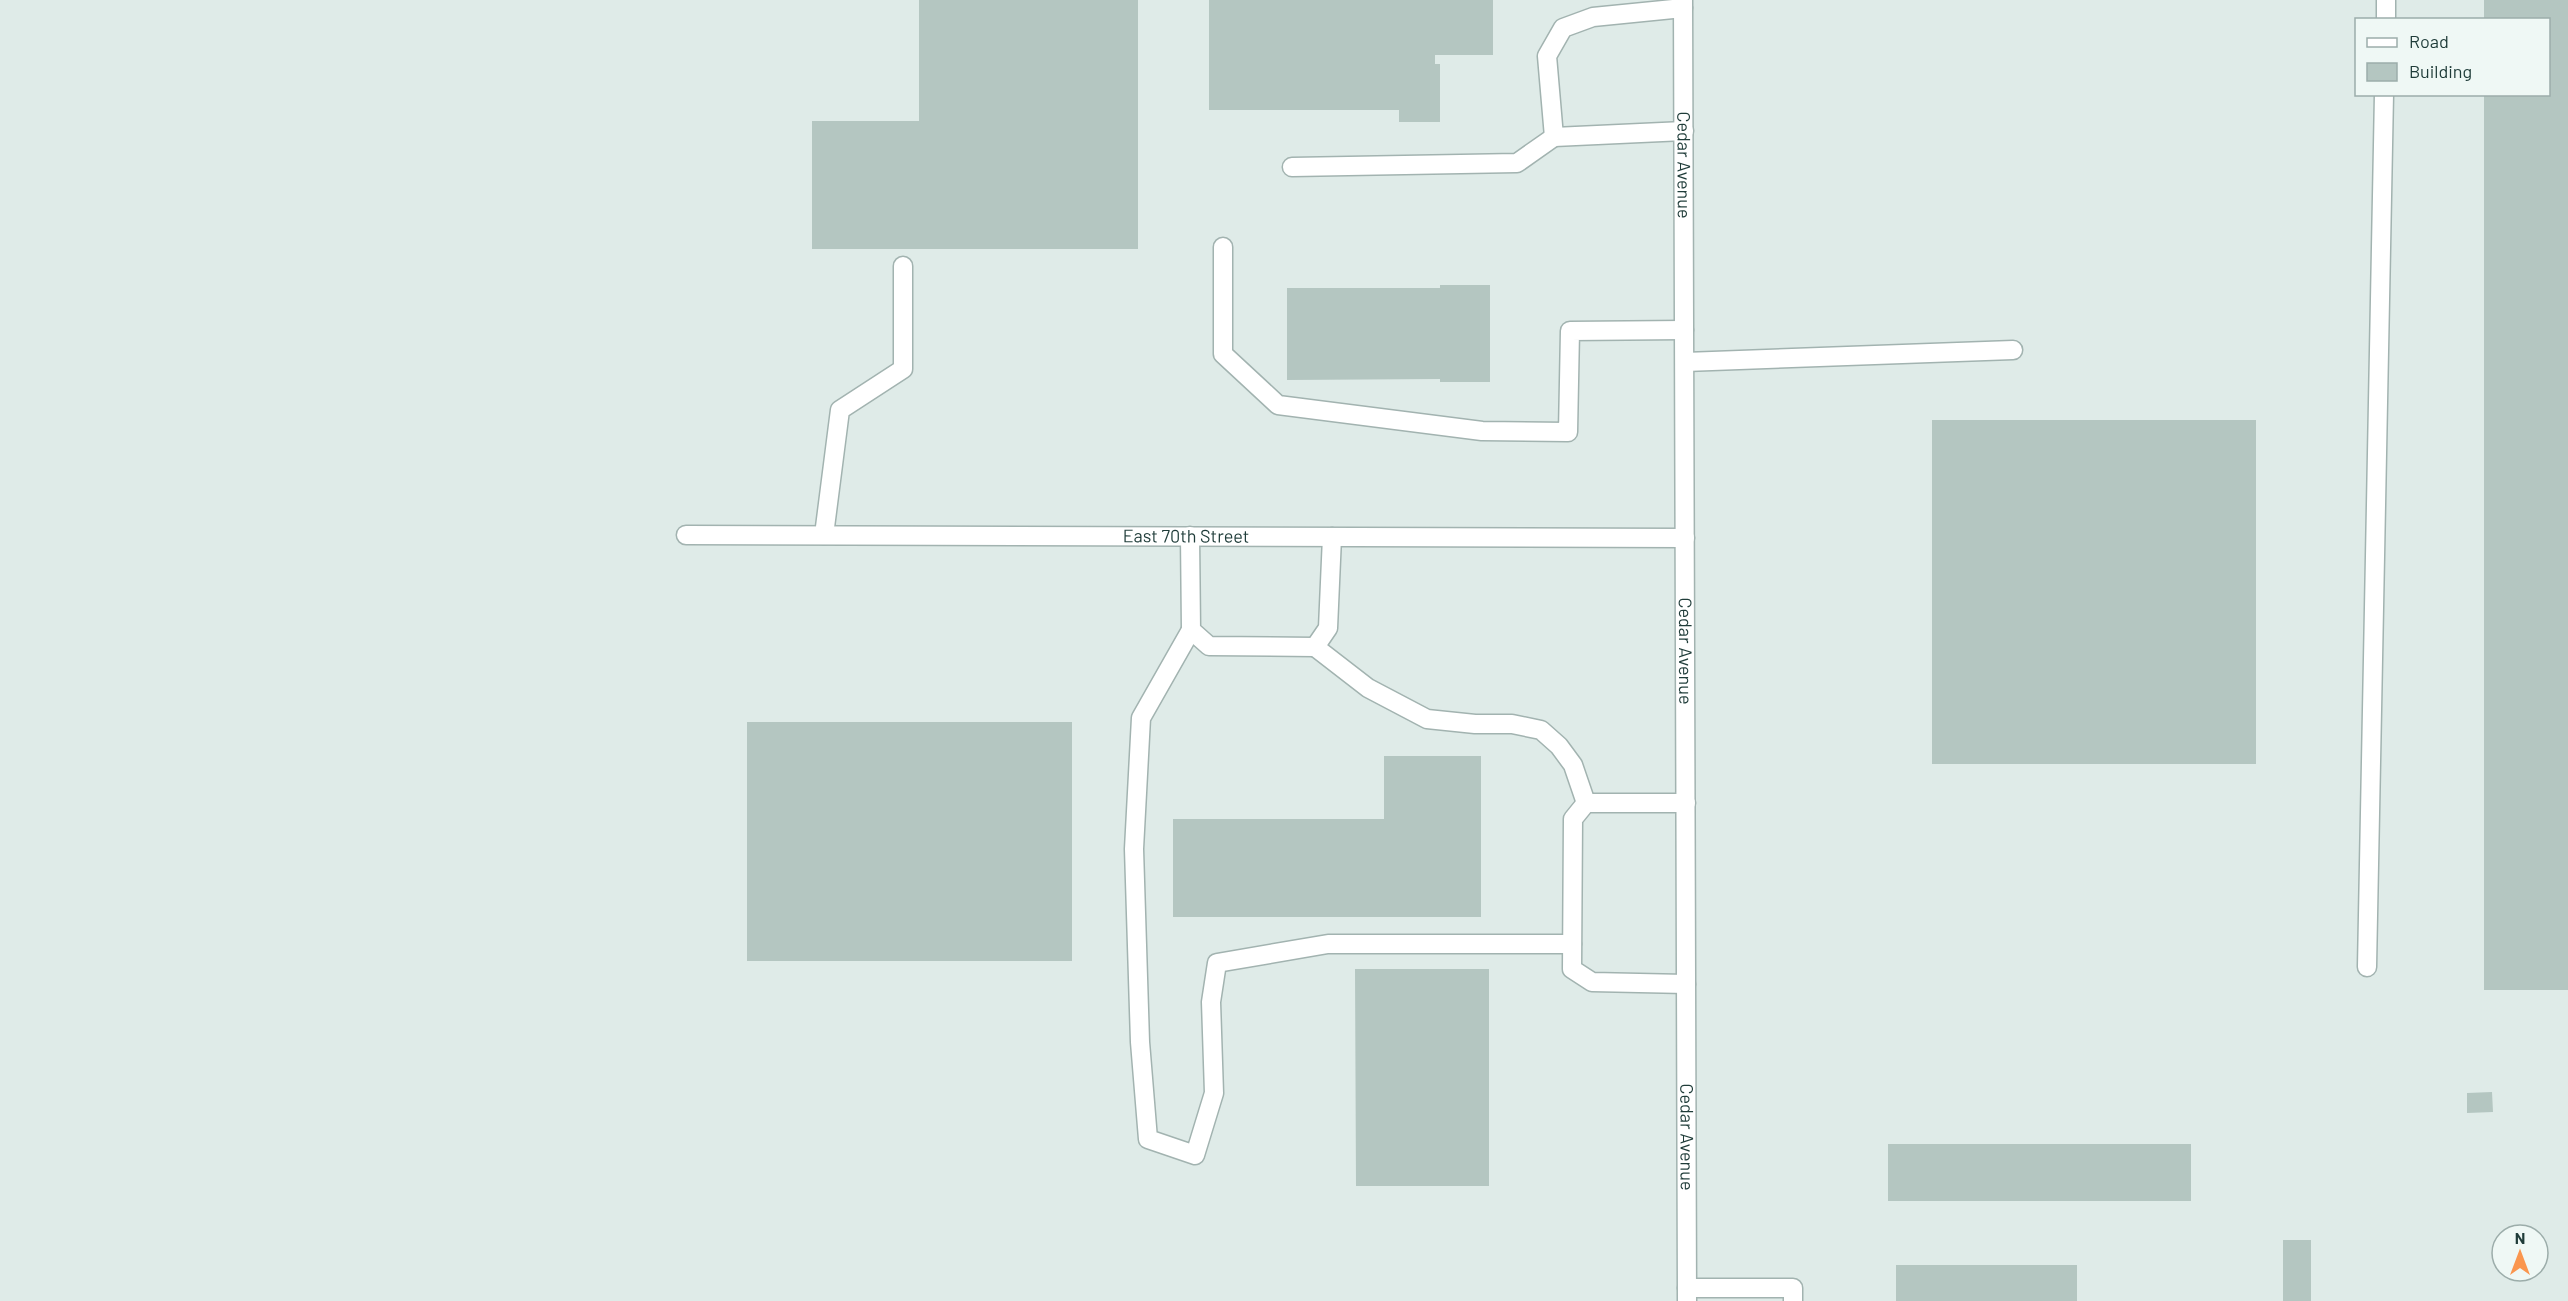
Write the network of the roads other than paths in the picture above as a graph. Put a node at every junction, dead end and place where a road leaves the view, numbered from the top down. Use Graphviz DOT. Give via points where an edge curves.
graph roads {
  1 [pos="2386,0"];
  2 [pos="1683,4"];
  3 [pos="2386,18"];
  4 [pos="2384,96"];
  5 [pos="1684,131"];
  6 [pos="1554,137"];
  7 [pos="1292,167"];
  8 [pos="1223,247"];
  9 [pos="903,266"];
  10 [pos="1684,330"];
  11 [pos="2013,350"];
  12 [pos="1685,362"];
  13 [pos="686,535"];
  14 [pos="824,535"];
  15 [pos="1190,536"];
  16 [pos="1332,537"];
  17 [pos="1685,538"];
  18 [pos="1191,630"];
  19 [pos="1315,648"];
  20 [pos="1587,803"];
  21 [pos="1686,803"];
  22 [pos="1572,944"];
  23 [pos="2367,967"];
  24 [pos="1686,984"];
  25 [pos="1687,1294"];
  26 [pos="1793,1301"];
  1 -- 3 [label="street"];
  2 -- 5 [label="street, Cedar Avenue"];
  2 -- 6 [label="street" via="1593,17 1563,28 1547,56"];
  4 -- 23 [label="street"];
  5 -- 6 [label="street"];
  5 -- 10 [label="street, Cedar Avenue"];
  6 -- 7 [label="street" via="1517,163"];
  8 -- 10 [label="street" via="1223,354 1278,405 1482,431 1568,432 1570,332"];
  9 -- 14 [label="street" via="903,369 840,410"];
  10 -- 12 [label="street, Cedar Avenue"];
  11 -- 12 [label="street"];
  12 -- 17 [label="street, Cedar Avenue"];
  13 -- 14 [label="street, East 70th Street"];
  14 -- 15 [label="street, East 70th Street"];
  15 -- 16 [label="street, East 70th Street"];
  15 -- 18 [label="street"];
  16 -- 17 [label="street, East 70th Street"];
  16 -- 19 [label="street" via="1328,628"];
  17 -- 21 [label="street, Cedar Avenue"];
  18 -- 19 [label="street" via="1209,646"];
  18 -- 22 [label="street" via="1141,718 1134,849 1140,1042 1148,1139 1195,1155 1214,1093 1211,1002 1217,963 1328,944"];
  19 -- 20 [label="street" via="1368,688 1427,718 1541,730 1573,765"];
  20 -- 21 [label="street"];
  20 -- 22 [label="street" via="1573,819"];
  21 -- 24 [label="street, Cedar Avenue"];
  22 -- 24 [label="street" via="1572,969 1592,982"];
  24 -- 25 [label="street, Cedar Avenue"];
  25 -- 26 [label="street" via="1793,1288"];
}
